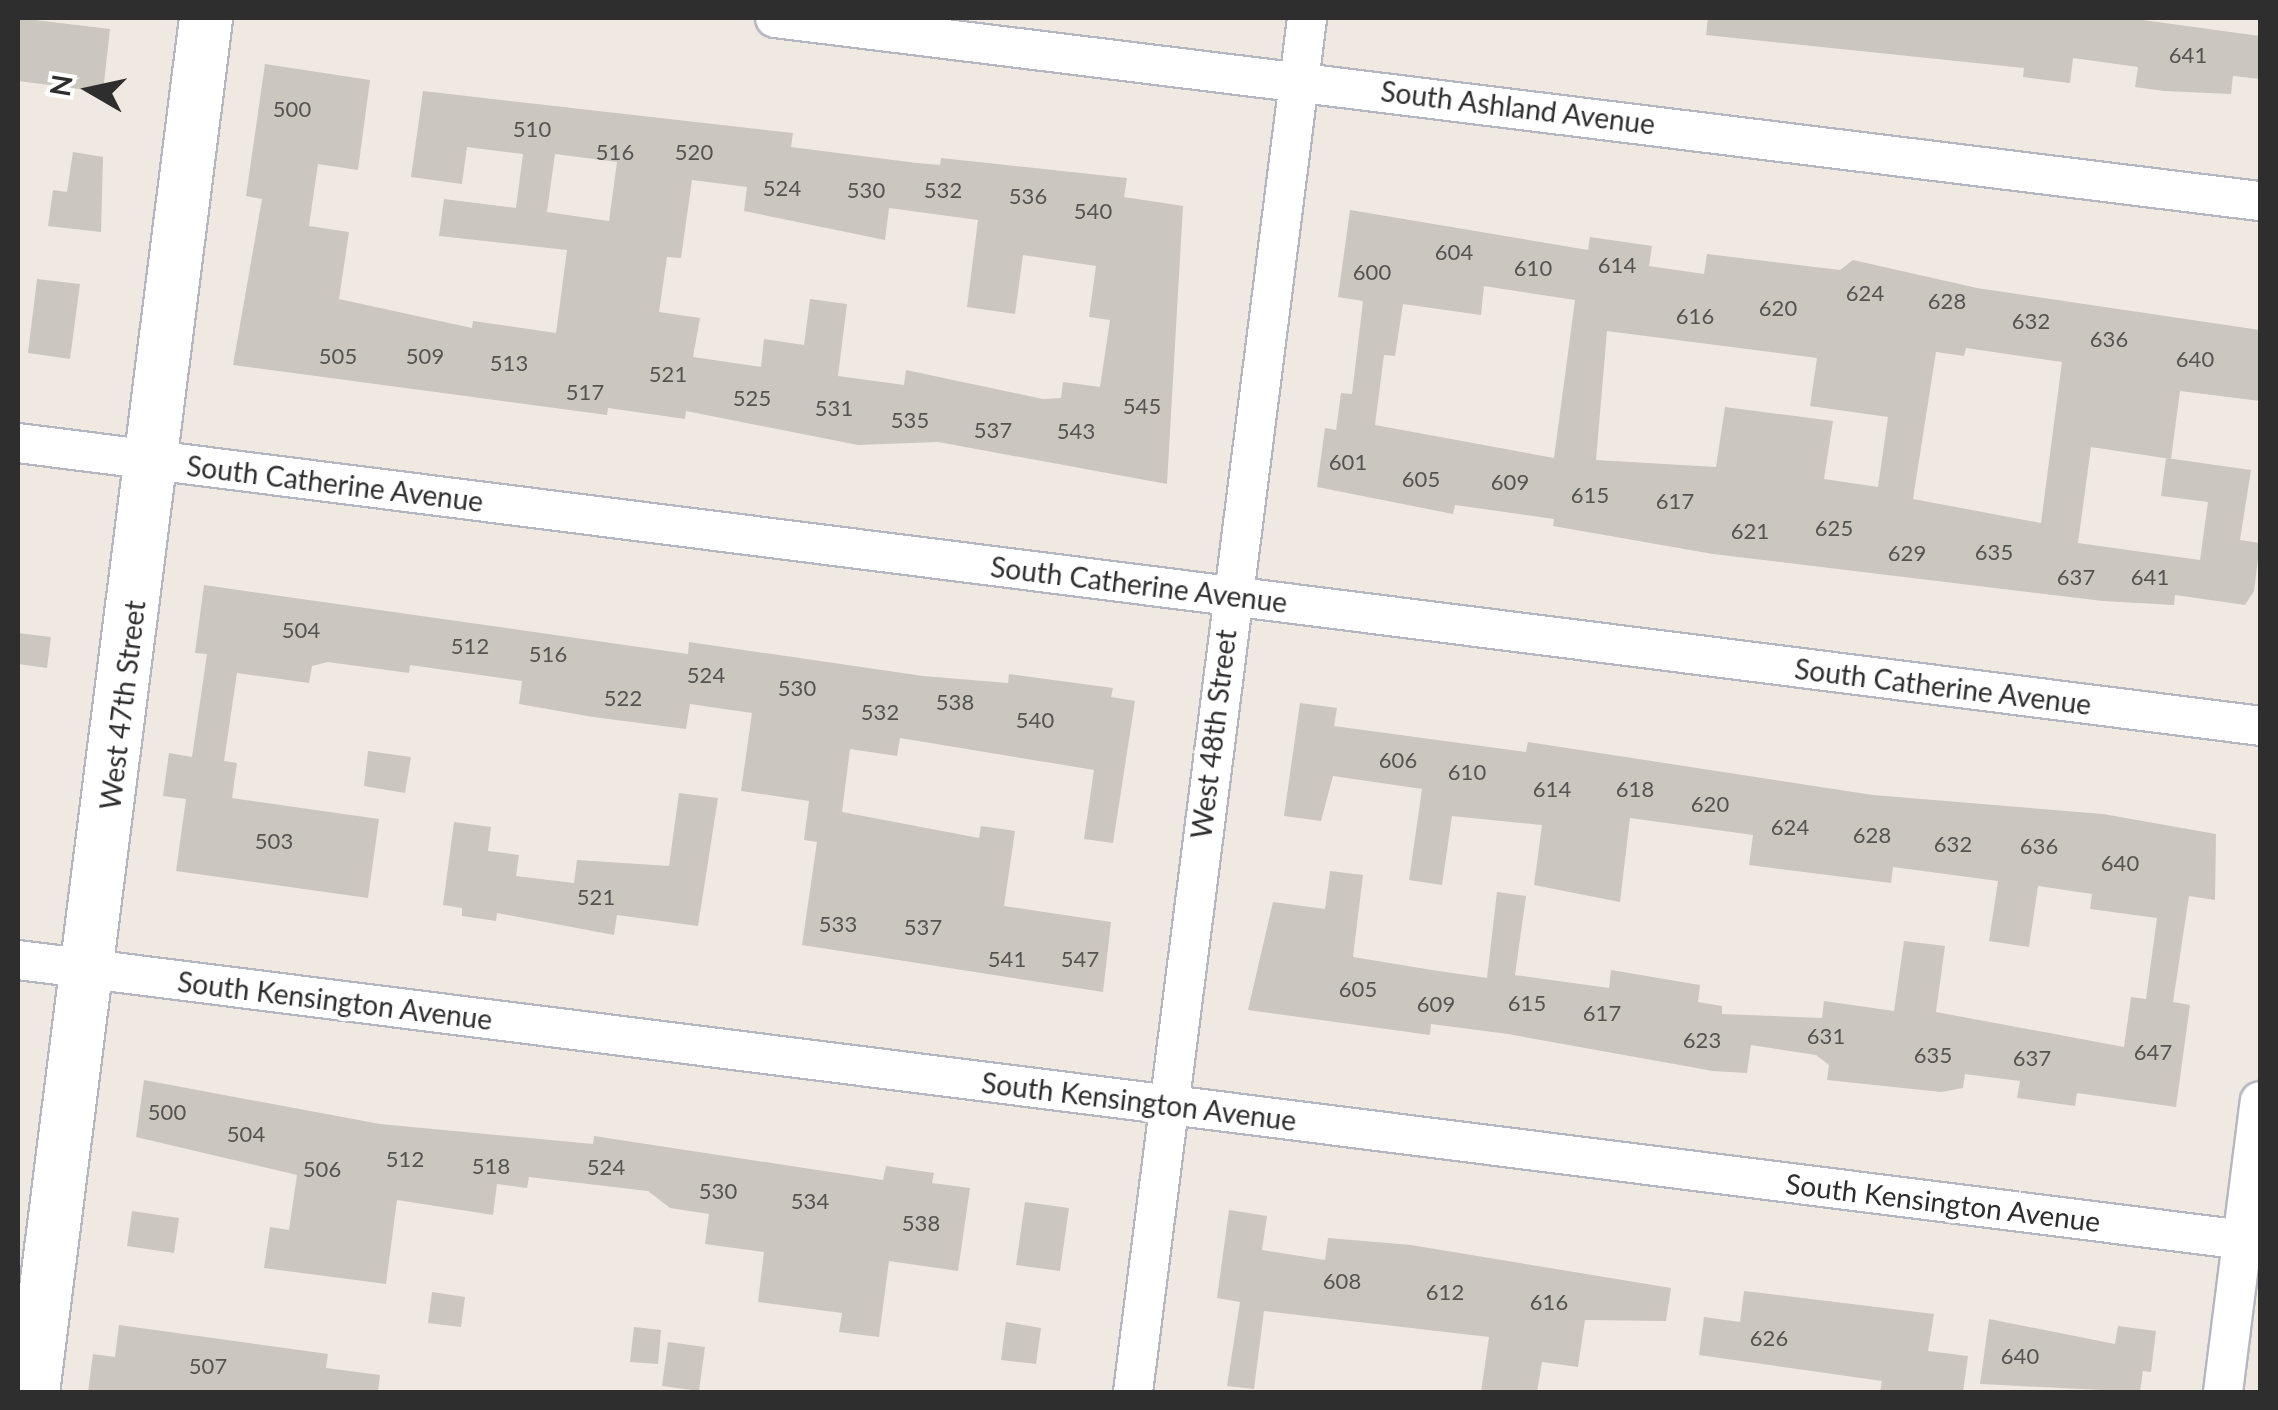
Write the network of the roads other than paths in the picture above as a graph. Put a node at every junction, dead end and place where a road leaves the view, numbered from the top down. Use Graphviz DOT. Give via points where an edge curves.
graph roads {
  1 [pos="206,18"];
  2 [pos="775,18"];
  3 [pos="1307,18"];
  4 [pos="1298,78"];
  5 [pos="2260,200"];
  6 [pos="18,443"];
  7 [pos="154,460"];
  8 [pos="1229,596"];
  9 [pos="2260,726"];
  10 [pos="18,960"];
  11 [pos="88,969"];
  12 [pos="2260,1101"];
  13 [pos="1168,1105"];
  14 [pos="2252,1240"];
  15 [pos="34,1392"];
  16 [pos="1133,1392"];
  17 [pos="2223,1392"];
  1 -- 7 [label="main road, West 47th Street"];
  2 -- 4 [label="street, South Ashland Avenue"];
  3 -- 4 [label="street, West 48th Street"];
  4 -- 5 [label="street, South Ashland Avenue"];
  4 -- 8 [label="street, West 48th Street"];
  6 -- 7 [label="street, South Catherine Avenue"];
  7 -- 8 [label="street, South Catherine Avenue"];
  7 -- 11 [label="main road, West 47th Street"];
  8 -- 9 [label="street, South Catherine Avenue"];
  8 -- 13 [label="street, West 48th Street"];
  10 -- 11 [label="street, South Kensington Avenue"];
  11 -- 13 [label="street, South Kensington Avenue"];
  11 -- 15 [label="main road, West 47th Street"];
  12 -- 14 [label="street"];
  13 -- 14 [label="street, South Kensington Avenue"];
  13 -- 16 [label="street, West 48th Street"];
  14 -- 17 [label="street"];
}
